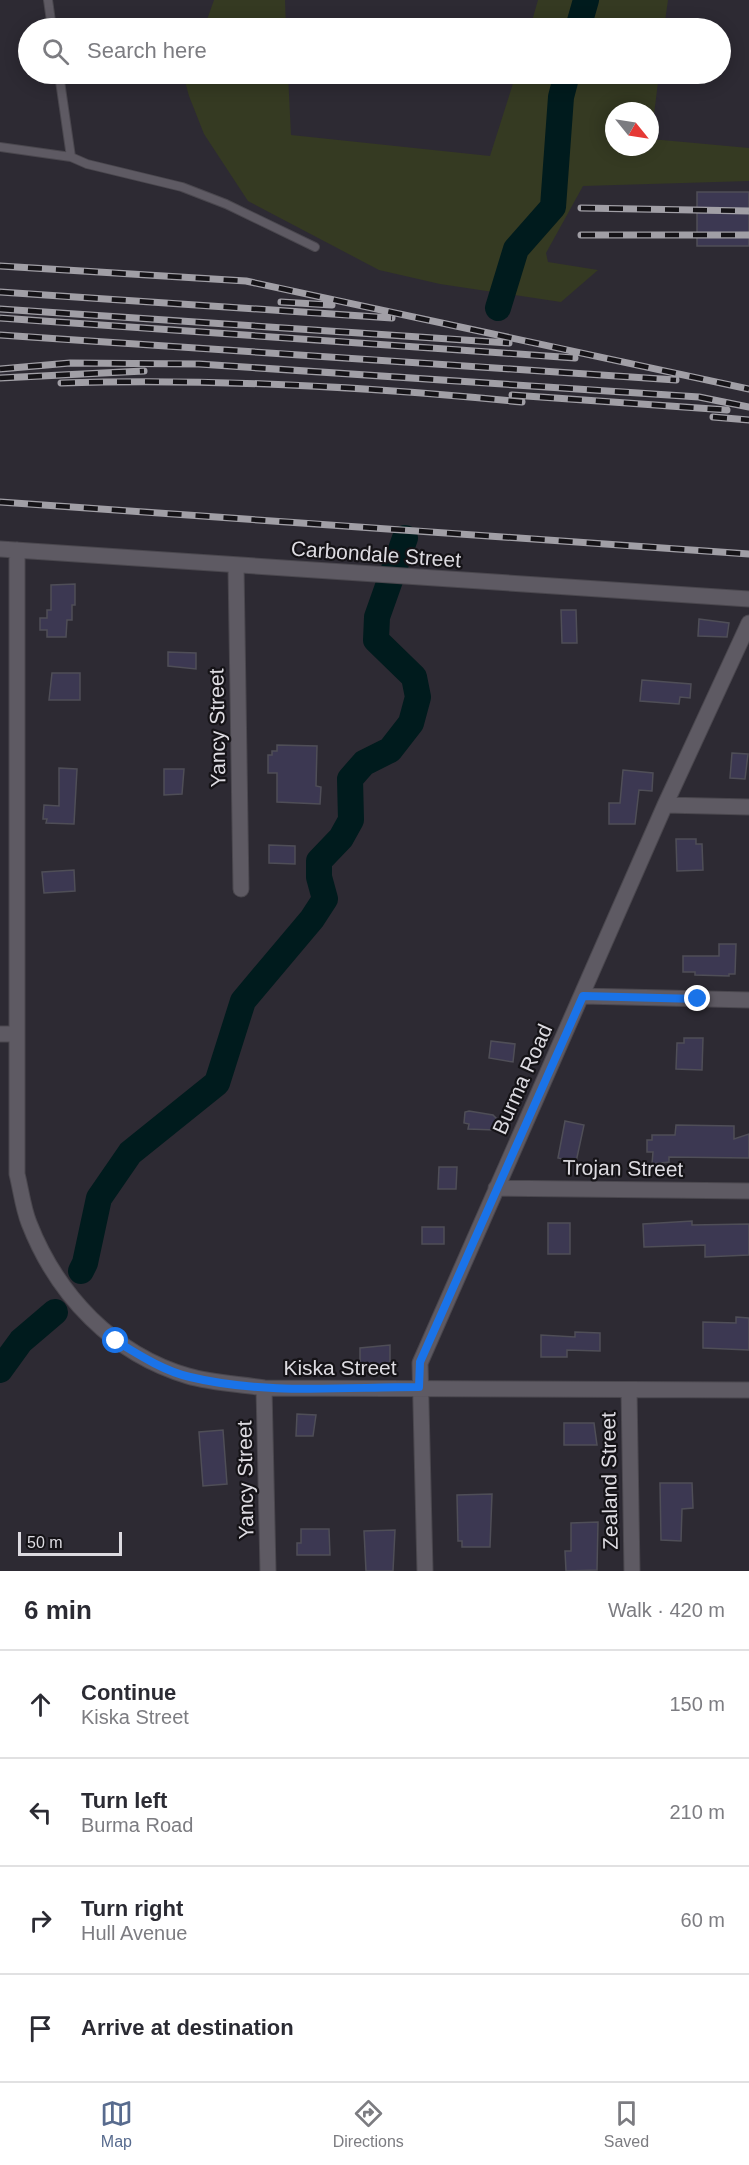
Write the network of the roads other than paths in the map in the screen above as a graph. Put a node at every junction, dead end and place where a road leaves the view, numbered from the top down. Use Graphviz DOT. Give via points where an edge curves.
graph roads {
  1 [pos="48,0"];
  2 [pos="51,18"];
  3 [pos="59,84"];
  4 [pos="0,147"];
  5 [pos="70,157"];
  6 [pos="315,247"];
  7 [pos="0,549"];
  8 [pos="17,550"];
  9 [pos="236,566"];
  10 [pos="749,599"];
  11 [pos="749,622"];
  12 [pos="665,805"];
  13 [pos="749,807"];
  14 [pos="241,889"];
  15 [pos="583,996"];
  16 [pos="749,1000"];
  17 [pos="8,1034"];
  18 [pos="496,1188"];
  19 [pos="749,1191"];
  20 [pos="419,1387"];
  21 [pos="264,1388"];
  22 [pos="629,1390"];
  23 [pos="749,1390"];
  24 [pos="268,1571"];
  25 [pos="425,1571"];
  26 [pos="632,1571"];
  1 -- 2 [label="lane"];
  3 -- 5 [label="lane"];
  4 -- 5 [label="lane"];
  5 -- 6 [label="lane" via="182,187"];
  7 -- 8 [label="street, Carbondale Street"];
  8 -- 9 [label="street, Carbondale Street"];
  8 -- 17 [label="street, Kiska Street"];
  9 -- 10 [label="street, Carbondale Street"];
  9 -- 14 [label="street, Yancy Street"];
  11 -- 12 [label="street, Burma Road"];
  12 -- 13 [label="street"];
  12 -- 15 [label="street, Burma Road"];
  15 -- 16 [label="street"];
  15 -- 18 [label="street, Burma Road"];
  17 -- 21 [label="street, Kiska Street" via="17,1174 28,1221 47,1263 69,1296 116,1341 169,1370"];
  18 -- 19 [label="street, Trojan Street"];
  18 -- 20 [label="street, Burma Road" via="420,1362"];
  20 -- 21 [label="street, Kiska Street"];
  20 -- 22 [label="street, Kiska Street"];
  20 -- 25 [label="street, Burma Road"];
  21 -- 24 [label="street, Yancy Street"];
  22 -- 23 [label="street, Kiska Street"];
  22 -- 26 [label="street, Zealand Street"];
}
